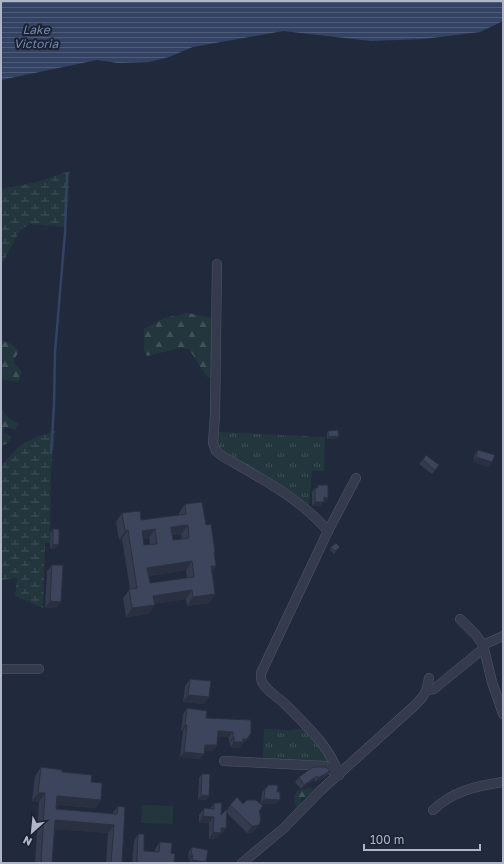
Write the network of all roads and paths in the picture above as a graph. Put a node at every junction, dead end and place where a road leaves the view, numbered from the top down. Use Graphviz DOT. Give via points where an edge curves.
graph roads {
  1 [pos="216,264"];
  2 [pos="356,478"];
  3 [pos="328,531"];
  4 [pos="460,619"];
  5 [pos="503,636"];
  6 [pos="483,646"];
  7 [pos="1,669"];
  8 [pos="39,669"];
  9 [pos="429,678"];
  10 [pos="427,690"];
  11 [pos="503,714"];
  12 [pos="224,761"];
  13 [pos="339,775"];
  14 [pos="503,782"];
  15 [pos="433,810"];
  16 [pos="242,863"];
  1 -- 3 [label="street" via="216,451 283,493 316,518"];
  2 -- 3 [label="street"];
  3 -- 13 [label="street" via="261,673 265,686 317,737 335,764"];
  4 -- 6 [label="street"];
  5 -- 6 [label="street"];
  6 -- 10 [label="street" via="434,689"];
  6 -- 11 [label="street"];
  7 -- 8 [label="street"];
  9 -- 10 [label="street"];
  10 -- 13 [label="street" via="399,722"];
  12 -- 13 [label="street" via="324,766"];
  13 -- 16 [label="street" via="284,828"];
  14 -- 15 [label="street" via="481,785 454,794"];
}
